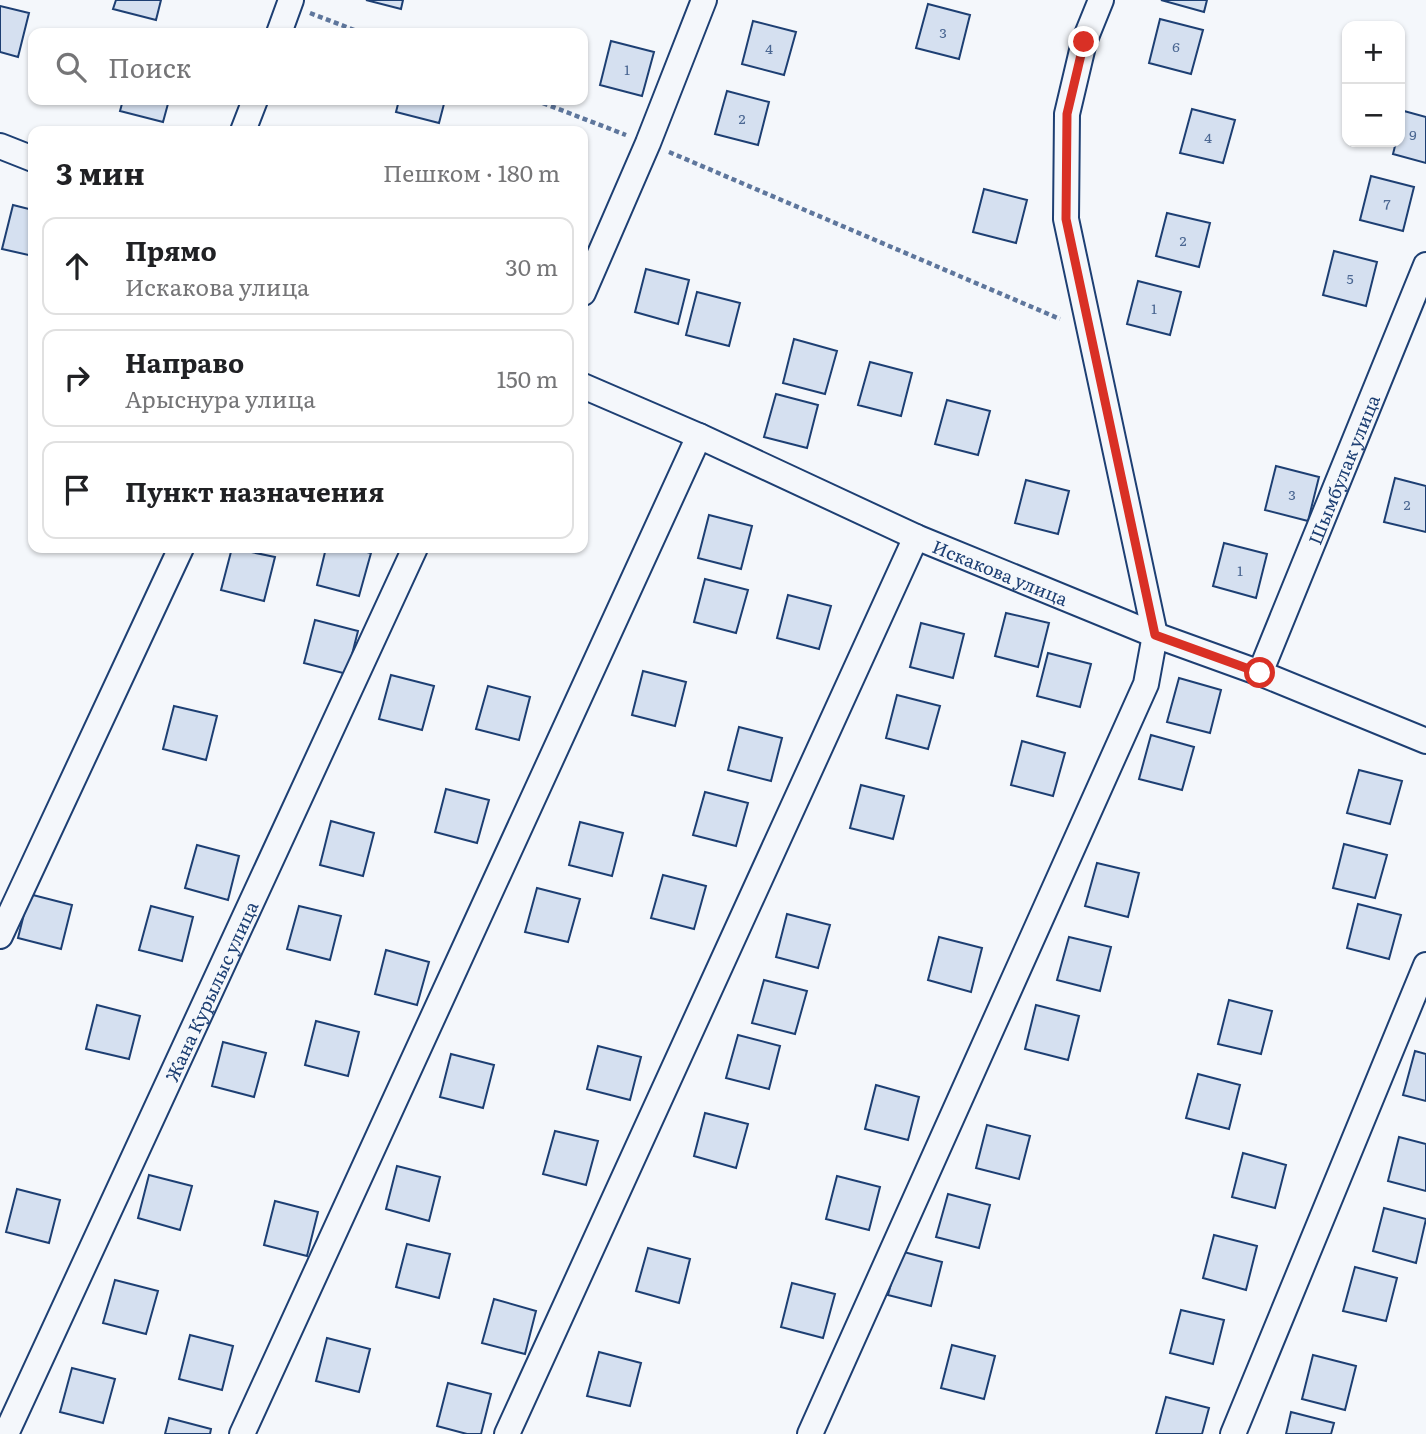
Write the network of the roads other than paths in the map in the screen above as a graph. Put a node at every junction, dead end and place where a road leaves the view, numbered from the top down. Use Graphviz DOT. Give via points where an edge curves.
graph roads {
  1 [pos="704,0"];
  2 [pos="1101,0"];
  3 [pos="290,3"];
  4 [pos="281,28"];
  5 [pos="253,105"];
  6 [pos="245,126"];
  7 [pos="0,146"];
  8 [pos="28,157"];
  9 [pos="1426,265"];
  10 [pos="588,281"];
  11 [pos="588,388"];
  12 [pos="699,436"];
  13 [pos="916,537"];
  14 [pos="179,553"];
  15 [pos="413,553"];
  16 [pos="1155,635"];
  17 [pos="1260,673"];
  18 [pos="1426,741"];
  19 [pos="0,936"];
  20 [pos="1426,965"];
  21 [pos="6,1434"];
  22 [pos="242,1434"];
  23 [pos="507,1434"];
  24 [pos="810,1434"];
  25 [pos="1233,1434"];
  1 -- 10 [label="street"];
  2 -- 16 [label="street" via="1084,42 1067,114 1066,219"];
  3 -- 4 [label="street"];
  5 -- 6 [label="street"];
  7 -- 8 [label="street"];
  9 -- 17 [label="street, Шымбулак улица"];
  11 -- 12 [label="street, Искакова улица"];
  12 -- 13 [label="street, Искакова улица"];
  12 -- 22 [label="street"];
  13 -- 16 [label="street, Искакова улица"];
  13 -- 23 [label="street"];
  14 -- 19 [label="street"];
  15 -- 21 [label="street, Жана Курылыс улица"];
  16 -- 17 [label="street, Искакова улица"];
  16 -- 24 [label="street" via="1146,684"];
  17 -- 18 [label="street, Искакова улица"];
  20 -- 25 [label="street"];
}
